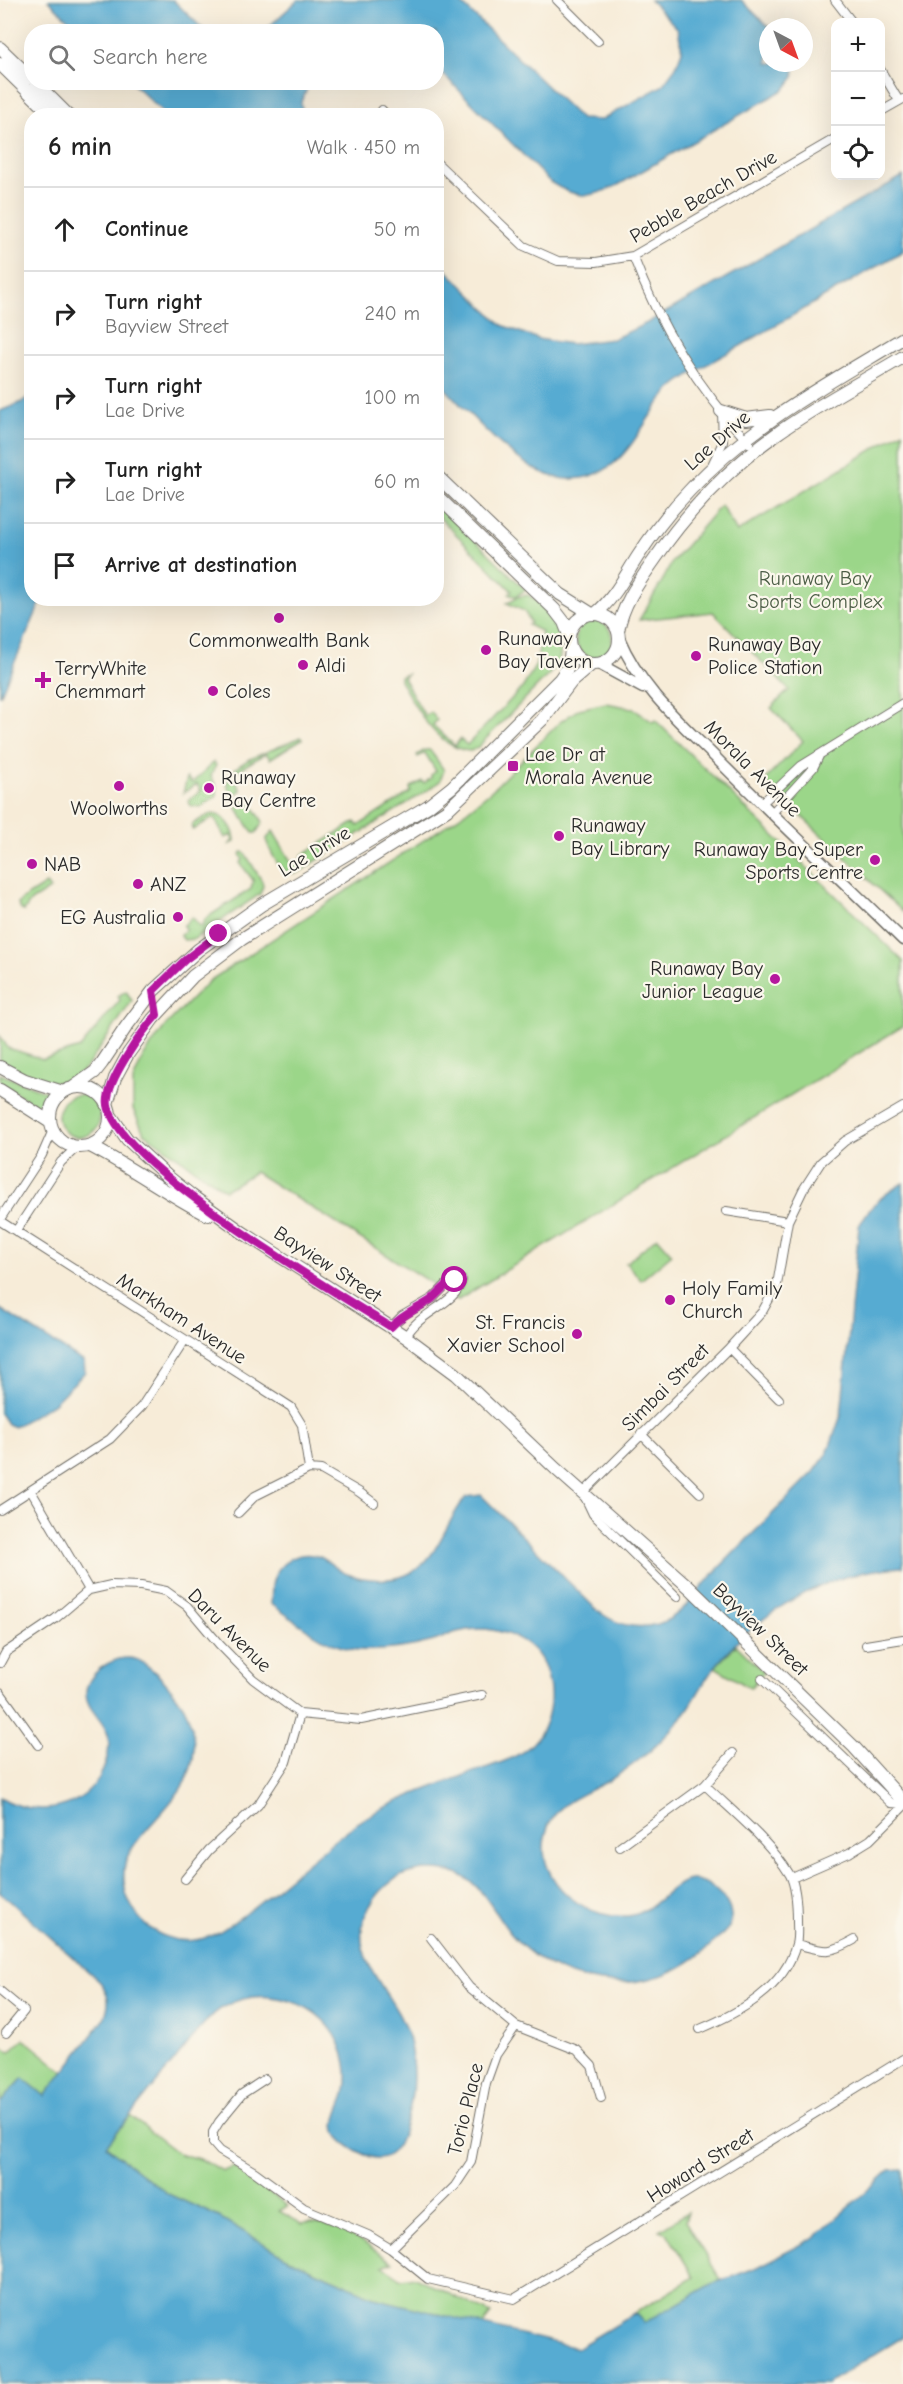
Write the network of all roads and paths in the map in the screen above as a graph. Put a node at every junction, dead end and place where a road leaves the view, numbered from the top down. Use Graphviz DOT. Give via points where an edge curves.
graph roads {
  1 [pos="557,0"];
  2 [pos="835,0"];
  3 [pos="849,18"];
  4 [pos="598,41"];
  5 [pos="0,48"];
  6 [pos="0,64"];
  7 [pos="24,71"];
  8 [pos="882,72"];
  9 [pos="24,88"];
  10 [pos="26,90"];
  11 [pos="43,90"];
  12 [pos="901,100"];
  13 [pos="45,108"];
  14 [pos="61,108"];
  15 [pos="885,109"];
  16 [pos="831,141"];
  17 [pos="444,170"];
  18 [pos="633,256"];
  19 [pos="903,338"];
  20 [pos="903,357"];
  21 [pos="721,411"];
  22 [pos="777,415"];
  23 [pos="744,439"];
  24 [pos="755,450"];
  25 [pos="706,473"];
  26 [pos="444,483"];
  27 [pos="444,503"];
  28 [pos="594,614"];
  29 [pos="569,635"];
  30 [pos="619,635"];
  31 [pos="571,649"];
  32 [pos="595,664"];
  33 [pos="655,697"];
  34 [pos="903,703"];
  35 [pos="819,756"];
  36 [pos="761,804"];
  37 [pos="771,814"];
  38 [pos="903,940"];
  39 [pos="153,991"];
  40 [pos="157,1015"];
  41 [pos="0,1067"];
  42 [pos="0,1090"];
  43 [pos="69,1090"];
  44 [pos="107,1104"];
  45 [pos="903,1107"];
  46 [pos="111,1116"];
  47 [pos="51,1126"];
  48 [pos="83,1146"];
  49 [pos="726,1211"];
  50 [pos="0,1220"];
  51 [pos="788,1221"];
  52 [pos="16,1231"];
  53 [pos="242,1232"];
  54 [pos="391,1327"];
  55 [pos="406,1337"];
  56 [pos="185,1340"];
  57 [pos="729,1348"];
  58 [pos="779,1399"];
  59 [pos="641,1434"];
  60 [pos="309,1469"];
  61 [pos="31,1491"];
  62 [pos="583,1493"];
  63 [pos="700,1493"];
  64 [pos="374,1503"];
  65 [pos="0,1510"];
  66 [pos="238,1514"];
  67 [pos="90,1590"];
  68 [pos="677,1597"];
  69 [pos="903,1639"];
  70 [pos="866,1645"];
  71 [pos="0,1663"];
  72 [pos="762,1678"];
  73 [pos="0,1692"];
  74 [pos="482,1695"];
  75 [pos="300,1714"];
  76 [pos="38,1745"];
  77 [pos="733,1753"];
  78 [pos="705,1785"];
  79 [pos="903,1804"];
  80 [pos="620,1847"];
  81 [pos="792,1878"];
  82 [pos="185,1879"];
  83 [pos="431,1938"];
  84 [pos="855,1940"];
  85 [pos="796,1944"];
  86 [pos="0,1991"];
  87 [pos="516,2026"];
  88 [pos="700,2030"];
  89 [pos="6,2033"];
  90 [pos="903,2058"];
  91 [pos="265,2079"];
  92 [pos="602,2098"];
  93 [pos="391,2249"];
  1 -- 4 [label="street"];
  2 -- 3 [label="street"];
  5 -- 7 [label="main road"];
  6 -- 9 [label="main road"];
  8 -- 12 [label="street"];
  10 -- 13 [label="main road"];
  11 -- 14 [label="main road"];
  12 -- 15 [label="street"];
  16 -- 18 [label="street, Pebble Beach Drive"];
  17 -- 18 [label="street, Pebble Beach Drive" via="524,246 558,261 596,262"];
  18 -- 21 [label="street" via="658,314"];
  19 -- 22 [label="main road, Lae Drive"];
  20 -- 24 [label="main road, Lae Drive"];
  21 -- 22 [label="main road" via="746,419"];
  21 -- 23 [label="street"];
  21 -- 25 [label="street" via="723,441"];
  22 -- 23 [label="main road, Lae Drive"];
  23 -- 24 [label="street"];
  23 -- 25 [label="main road, Lae Drive"];
  24 -- 30 [label="main road, Lae Drive" via="716,485 672,535 623,610"];
  25 -- 28 [label="main road, Lae Drive" via="661,524 608,603"];
  26 -- 28 [label="main road" via="560,594"];
  27 -- 29 [label="main road" via="549,604"];
  28 -- 29 [label="main road" via="575,622"];
  28 -- 30 [label="main road" via="609,619"];
  29 -- 31 [label="main road"];
  30 -- 32 [label="main road" via="619,645 611,658"];
  30 -- 33 [label="street, Morala Avenue" via="630,663"];
  31 -- 32 [label="main road" via="579,660"];
  31 -- 39 [label="main road, Lae Drive" via="568,666 560,679 452,787 428,806 261,905 186,959"];
  32 -- 33 [label="street, Morala Avenue" via="633,681"];
  32 -- 40 [label="main road, Lae Drive" via="571,682 542,720 447,810 231,947 194,976"];
  33 -- 36 [label="street, Morala Avenue"];
  34 -- 35 [label="street"];
  35 -- 36 [label="street" via="801,766"];
  35 -- 37 [label="street"];
  36 -- 37 [label="street, Morala Avenue"];
  37 -- 38 [label="street, Morala Avenue"];
  39 -- 40 [label="main road"];
  39 -- 43 [label="main road, Lae Drive" via="95,1072"];
  40 -- 44 [label="main road, Lae Drive" via="123,1062"];
  41 -- 43 [label="main road" via="26,1080"];
  42 -- 47 [label="main road"];
  43 -- 44 [label="main road" via="94,1090"];
  43 -- 47 [label="main road" via="52,1105"];
  44 -- 46 [label="main road"];
  45 -- 51 [label="street, Simbai Street" via="845,1141 821,1162"];
  46 -- 48 [label="main road" via="102,1137"];
  46 -- 53 [label="main road, Bayview Street" via="127,1139 166,1176"];
  47 -- 48 [label="main road" via="62,1142"];
  47 -- 50 [label="street" via="42,1155"];
  48 -- 52 [label="street" via="61,1162"];
  48 -- 53 [label="main road, Bayview Street" via="117,1159 175,1198"];
  49 -- 51 [label="street"];
  50 -- 52 [label="street, Markham Avenue"];
  51 -- 57 [label="street, Simbai Street" via="777,1285 762,1312"];
  52 -- 56 [label="street, Markham Avenue"];
  53 -- 54 [label="main road, Bayview Street"];
  54 -- 55 [label="main road, Bayview Street"];
  54 -- 55 [label="street" via="450,1282 462,1280 456,1293 418,1319"];
  55 -- 62 [label="main road, Bayview Street" via="456,1374"];
  56 -- 60 [label="street, Markham Avenue" via="291,1407 302,1425"];
  56 -- 61 [label="street" via="128,1422"];
  57 -- 58 [label="street"];
  57 -- 59 [label="street, Simbai Street"];
  59 -- 62 [label="street, Simbai Street"];
  59 -- 63 [label="street"];
  60 -- 64 [label="street" via="321,1470"];
  60 -- 66 [label="street" via="255,1496"];
  61 -- 65 [label="street"];
  61 -- 67 [label="street"];
  62 -- 68 [label="street, Bayview Street" via="593,1514"];
  62 -- 79 [label="main road, Bayview Street" via="747,1643 854,1747"];
  67 -- 71 [label="street" via="6,1652"];
  67 -- 75 [label="street, Daru Avenue" via="111,1585 166,1592 187,1606 253,1679"];
  69 -- 70 [label="street"];
  72 -- 79 [label="street, Bayview Street" via="891,1803"];
  73 -- 76 [label="street"];
  74 -- 75 [label="street" via="361,1720"];
  75 -- 82 [label="street" via="286,1761 258,1805 209,1850"];
  77 -- 78 [label="street"];
  78 -- 80 [label="street"];
  78 -- 81 [label="street" via="774,1852"];
  79 -- 81 [label="street" via="870,1840"];
  81 -- 85 [label="street"];
  83 -- 87 [label="street" via="469,1987"];
  84 -- 85 [label="street" via="826,1952"];
  85 -- 88 [label="street" via="781,1976 762,1994"];
  86 -- 89 [label="street" via="24,2011"];
  87 -- 92 [label="street" via="577,2050 592,2066"];
  87 -- 93 [label="street, Torio Place" via="496,2055 486,2083 471,2162 455,2186"];
  90 -- 93 [label="street, Howard Street" via="514,2299 428,2279"];
  91 -- 93 [label="street" via="242,2094 219,2122 213,2132 213,2143 303,2208"];
}
